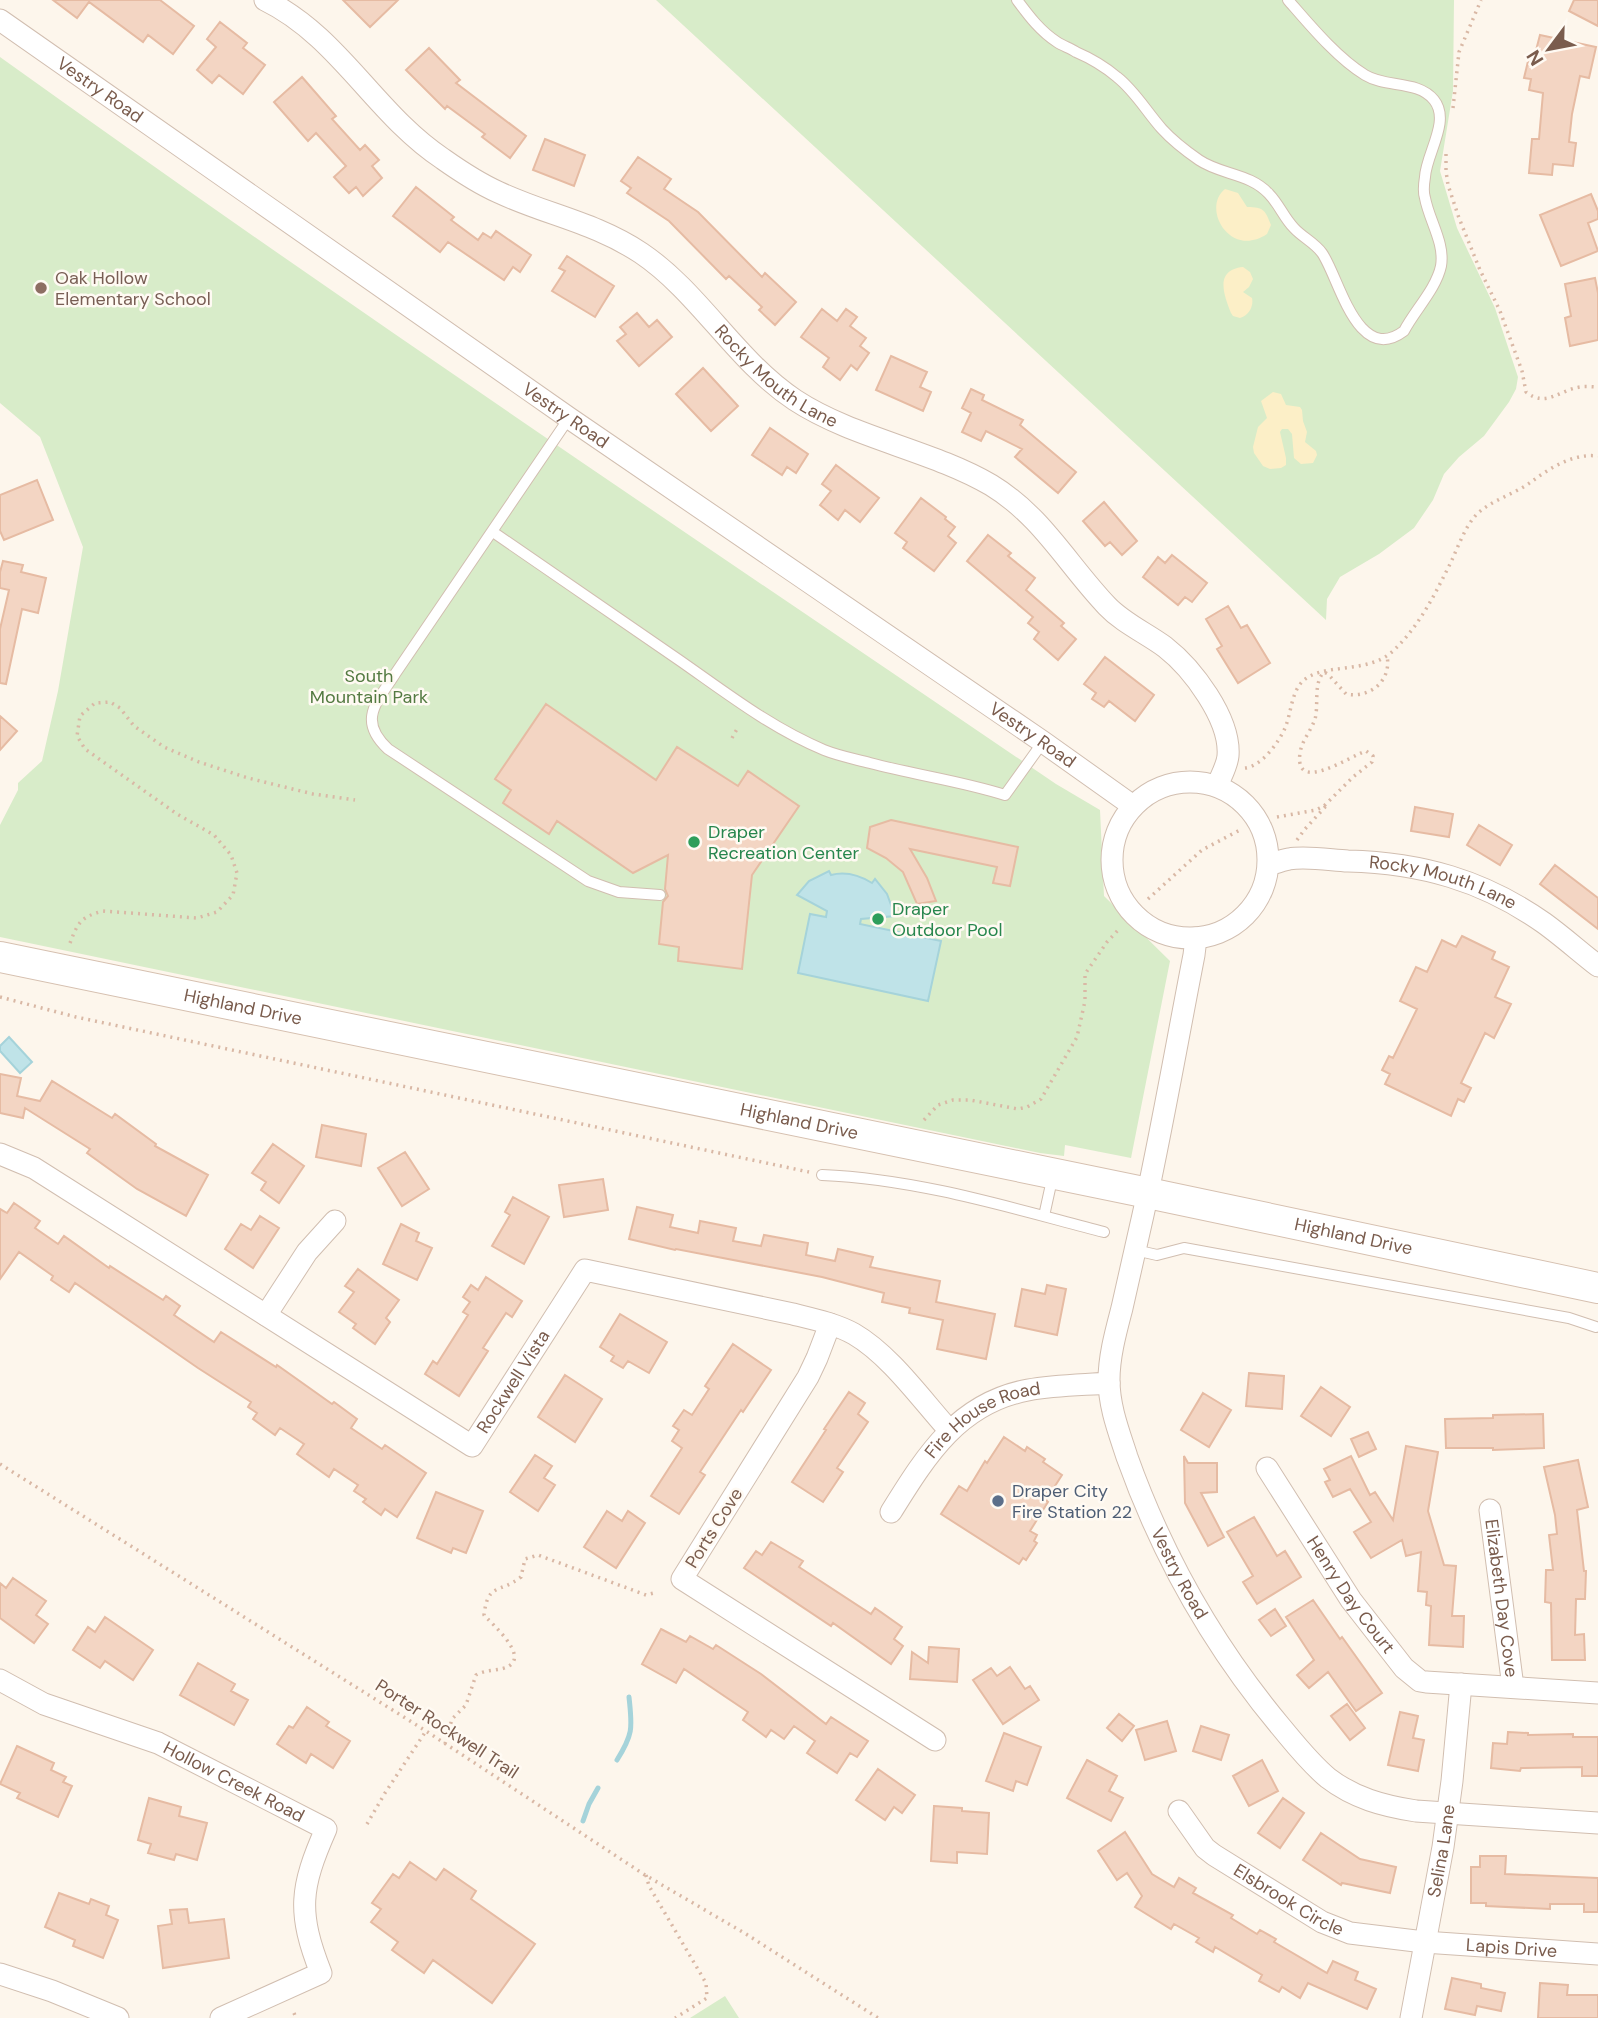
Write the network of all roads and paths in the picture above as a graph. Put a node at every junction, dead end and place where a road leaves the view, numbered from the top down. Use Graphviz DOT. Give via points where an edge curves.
graph roads {
  1 [pos="265,0"];
  2 [pos="1017,0"];
  3 [pos="1288,0"];
  4 [pos="1481,0"];
  5 [pos="0,20"];
  6 [pos="1453,110"];
  7 [pos="1447,148"];
  8 [pos="1598,387"];
  9 [pos="569,418"];
  10 [pos="1598,456"];
  11 [pos="492,532"];
  12 [pos="1387,656"];
  13 [pos="1324,672"];
  14 [pos="737,729"];
  15 [pos="732,738"];
  16 [pos="1043,742"];
  17 [pos="1245,768"];
  18 [pos="1217,786"];
  19 [pos="355,800"];
  20 [pos="1330,802"];
  21 [pos="1133,806"];
  22 [pos="1277,817"];
  23 [pos="1240,830"];
  24 [pos="1295,844"];
  25 [pos="1269,865"];
  26 [pos="660,895"];
  27 [pos="1148,900"];
  28 [pos="1120,928"];
  29 [pos="1196,938"];
  30 [pos="70,943"];
  31 [pos="0,957"];
  32 [pos="1598,966"];
  33 [pos="0,998"];
  34 [pos="924,1120"];
  35 [pos="0,1154"];
  36 [pos="1053,1174"];
  37 [pos="822,1175"];
  38 [pos="1148,1193"];
  39 [pos="1044,1216"];
  40 [pos="335,1220"];
  41 [pos="1104,1232"];
  42 [pos="1135,1250"];
  43 [pos="1598,1288"];
  44 [pos="266,1315"];
  45 [pos="830,1324"];
  46 [pos="1596,1327"];
  47 [pos="1109,1383"];
  48 [pos="949,1430"];
  49 [pos="0,1464"];
  50 [pos="1267,1468"];
  51 [pos="1489,1510"];
  52 [pos="891,1512"];
  53 [pos="654,1593"];
  54 [pos="0,1680"];
  55 [pos="1461,1684"];
  56 [pos="1513,1687"];
  57 [pos="1598,1692"];
  58 [pos="426,1731"];
  59 [pos="935,1740"];
  60 [pos="445,1744"];
  61 [pos="1179,1811"];
  62 [pos="1448,1814"];
  63 [pos="1598,1823"];
  64 [pos="367,1824"];
  65 [pos="645,1875"];
  66 [pos="1424,1942"];
  67 [pos="1598,1954"];
  68 [pos="0,1974"];
  69 [pos="118,2018"];
  70 [pos="221,2018"];
  71 [pos="675,2018"];
  72 [pos="878,2018"];
  73 [pos="1411,2018"];
  1 -- 18 [label="street, Rocky Mouth Lane" via="329,46 388,113 439,157 497,192 594,227 644,255 795,400 835,421 972,475 1016,503 1057,544 1108,607 1180,659 1205,690 1228,750"];
  2 -- 3 [label="lane" via="1043,32 1131,89 1164,131 1197,158 1211,168 1246,177 1265,190 1292,226 1322,253 1358,323 1386,340 1404,331 1435,283 1441,264 1424,197 1424,175 1440,112 1435,101 1414,87 1364,75"];
  4 -- 6 [label="path" via="1459,52"];
  5 -- 9 [label="street, Vestry Road"];
  7 -- 8 [label="path" via="1446,171 1458,218 1500,311 1526,392 1547,399 1580,387"];
  9 -- 11 [label="lane"];
  9 -- 16 [label="street, Vestry Road"];
  10 -- 12 [label="path" via="1557,464 1477,514 1421,618"];
  11 -- 16 [label="lane" via="708,682 825,751 1005,795"];
  11 -- 26 [label="lane" via="373,709 376,736 388,749 587,881 620,892"];
  12 -- 13 [label="path" via="1374,664"];
  12 -- 13 [label="path" via="1382,682 1358,695 1346,694"];
  13 -- 17 [label="path" via="1298,687 1278,739 1257,763"];
  13 -- 20 [label="path" via="1316,715 1300,752 1302,769 1321,772 1366,751 1374,759"];
  14 -- 15 [label="path"];
  16 -- 21 [label="street, Vestry Road"];
  18 -- 21 [label="street" via="1195,781 1172,783"];
  18 -- 25 [label="street" via="1239,798 1256,817 1266,840"];
  19 -- 30 [label="path" via="313,794 199,762 163,747 110,702 95,703 80,716 77,736 85,750 214,835 231,855 237,873 233,895 217,912 197,918 103,911 88,915 75,926"];
  20 -- 22 [label="path" via="1316,810"];
  20 -- 24 [label="path"];
  21 -- 29 [label="street" via="1118,828 1112,854 1115,881 1126,905 1145,924 1169,935"];
  23 -- 27 [label="path" via="1202,850"];
  25 -- 29 [label="street" via="1253,907 1237,923"];
  25 -- 32 [label="street, Rocky Mouth Lane" via="1290,858 1362,861 1455,877 1544,923"];
  28 -- 34 [label="path" via="1085,974 1077,1037 1041,1099 1018,1108 953,1100 938,1105"];
  29 -- 38 [label="street, Vestry Road"];
  31 -- 36 [label="main road, Highland Drive"];
  33 -- 37 [label="path"];
  35 -- 44 [label="street, Rockwell Vista" via="34,1168"];
  36 -- 38 [label="main road, Highland Drive"];
  36 -- 39 [label="lane"];
  37 -- 39 [label="lane" via="927,1187"];
  38 -- 42 [label="street, Vestry Road"];
  38 -- 43 [label="main road, Highland Drive"];
  39 -- 41 [label="lane"];
  40 -- 44 [label="street" via="307,1252"];
  42 -- 46 [label="lane" via="1157,1255 1184,1248 1569,1318"];
  42 -- 47 [label="street, Vestry Road"];
  44 -- 45 [label="street, Rockwell Vista" via="472,1446 585,1270"];
  45 -- 48 [label="street, Rockwell Vista" via="852,1333 882,1355"];
  45 -- 59 [label="street, Ports Cove" via="808,1377 682,1579"];
  47 -- 48 [label="street, Fire House Road" via="1014,1394 985,1406"];
  47 -- 62 [label="street, Vestry Road" via="1115,1423 1163,1544 1229,1658 1267,1710 1309,1761 1347,1791 1391,1808"];
  48 -- 52 [label="street, Fire House Road"];
  49 -- 58 [label="path, Porter Rockwell Trail"];
  50 -- 55 [label="street, Henry Day Court" via="1351,1600 1404,1668 1420,1681"];
  51 -- 56 [label="street, Elizabeth Day Cove"];
  53 -- 60 [label="path" via="646,1595 538,1555 525,1559 521,1577 492,1590 484,1615 513,1647 513,1662 476,1675 466,1705 452,1719"];
  54 -- 70 [label="street, Hollow Creek Road" via="44,1704 158,1743 326,1829 306,1882 304,1906 306,1929 321,1973"];
  55 -- 56 [label="street, Henry Day Court"];
  55 -- 62 [label="street, Selina Lane"];
  56 -- 57 [label="street, Henry Day Court"];
  58 -- 60 [label="path, Porter Rockwell Trail"];
  58 -- 64 [label="path"];
  60 -- 65 [label="path, Porter Rockwell Trail"];
  61 -- 66 [label="street, Elsbrook Circle" via="1213,1855 1322,1922 1363,1936"];
  62 -- 63 [label="street, Vestry Road"];
  62 -- 66 [label="street, Selina Lane"];
  65 -- 71 [label="path" via="706,1983 707,1998"];
  65 -- 72 [label="path, Porter Rockwell Trail"];
  66 -- 67 [label="street, Lapis Drive"];
  66 -- 73 [label="street, Selina Lane"];
  68 -- 69 [label="street"];
}
